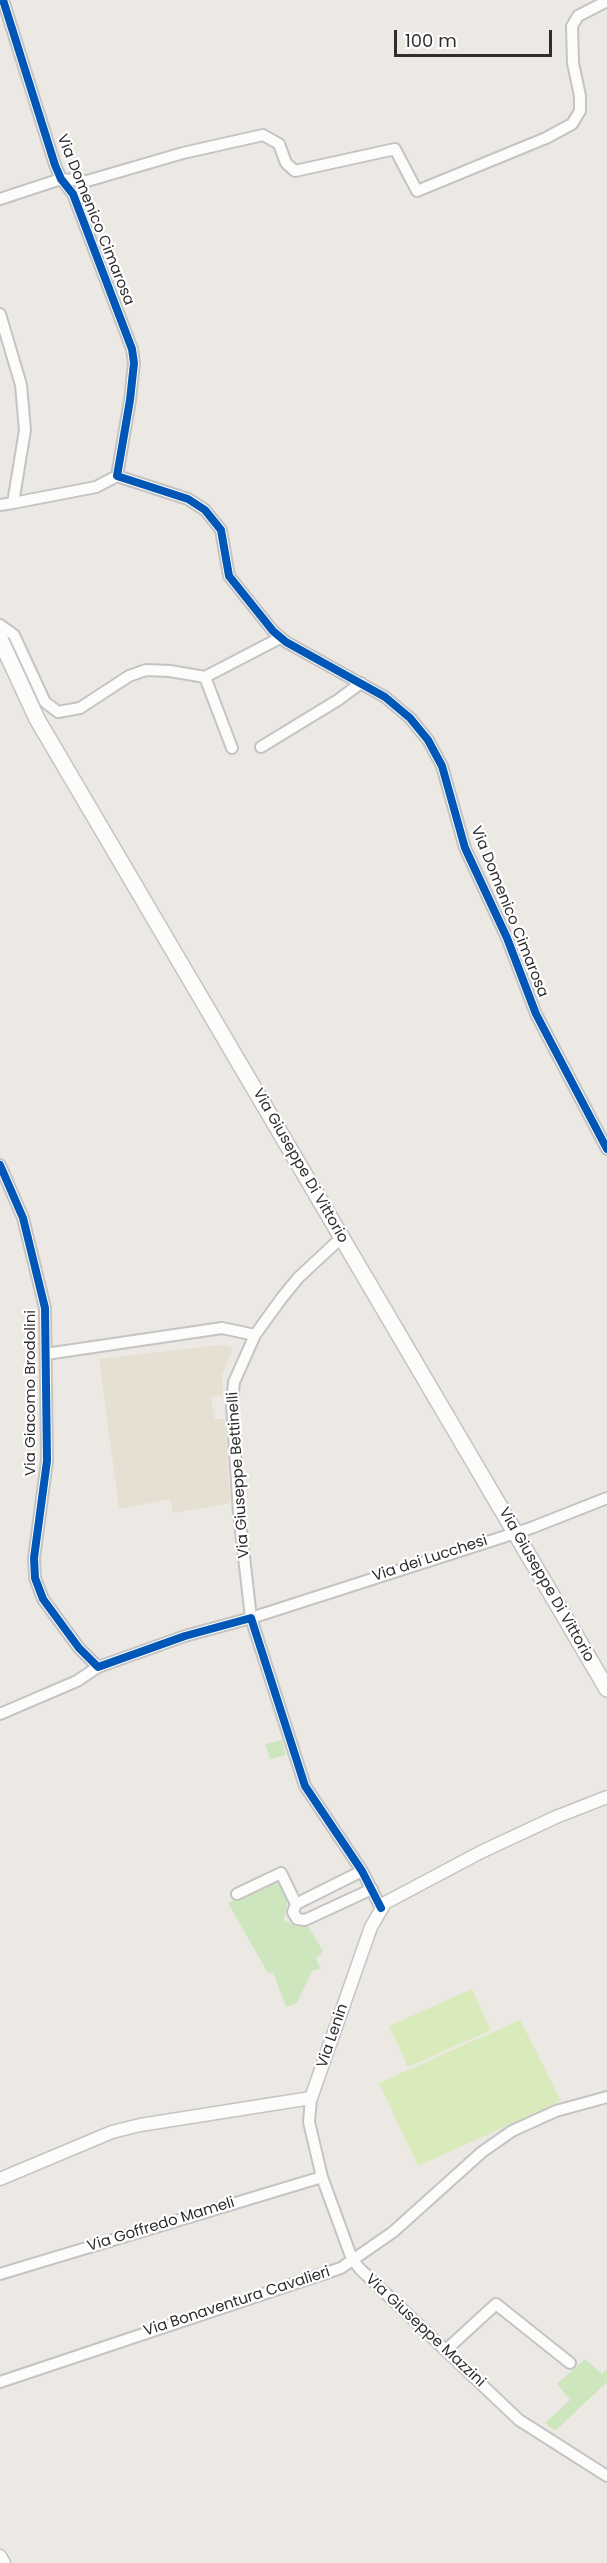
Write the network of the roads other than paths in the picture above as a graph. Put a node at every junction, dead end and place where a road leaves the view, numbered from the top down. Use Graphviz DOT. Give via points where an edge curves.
graph roads {
  1 [pos="3,0"];
  2 [pos="607,1"];
  3 [pos="61,179"];
  4 [pos="0,199"];
  5 [pos="0,314"];
  6 [pos="117,476"];
  7 [pos="13,502"];
  8 [pos="0,505"];
  9 [pos="0,625"];
  10 [pos="280,638"];
  11 [pos="0,639"];
  12 [pos="205,677"];
  13 [pos="361,683"];
  14 [pos="261,747"];
  15 [pos="232,748"];
  16 [pos="607,1149"];
  17 [pos="0,1165"];
  18 [pos="342,1238"];
  19 [pos="255,1335"];
  20 [pos="46,1354"];
  21 [pos="607,1498"];
  22 [pos="514,1532"];
  23 [pos="251,1618"];
  24 [pos="98,1667"];
  25 [pos="607,1689"];
  26 [pos="0,1714"];
  27 [pos="607,1797"];
  28 [pos="362,1871"];
  29 [pos="372,1889"];
  30 [pos="237,1893"];
  31 [pos="296,1904"];
  32 [pos="381,1908"];
  33 [pos="607,2097"];
  34 [pos="312,2098"];
  35 [pos="322,2177"];
  36 [pos="0,2179"];
  37 [pos="352,2259"];
  38 [pos="0,2274"];
  39 [pos="447,2349"];
  40 [pos="570,2363"];
  41 [pos="0,2382"];
  42 [pos="607,2476"];
  43 [pos="0,2556"];
  44 [pos="4,2563"];
  1 -- 3 [label="street, Via Domenico Cimarosa"];
  2 -- 3 [label="street" via="578,16 572,26 573,63 580,96 580,111 572,124 417,191 395,149 296,171 286,163 279,144 263,135 87,181"];
  3 -- 4 [label="street"];
  3 -- 6 [label="street, Via Domenico Cimarosa" via="73,194 132,349 130,400"];
  5 -- 7 [label="street" via="25,410"];
  6 -- 7 [label="street" via="96,488"];
  6 -- 10 [label="street, Via Domenico Cimarosa" via="188,499 212,516 221,530 229,576"];
  7 -- 8 [label="street"];
  9 -- 12 [label="street" via="14,635 45,702 58,712 80,708 129,676 146,670"];
  10 -- 12 [label="street"];
  10 -- 13 [label="street, Via Domenico Cimarosa"];
  11 -- 18 [label="main road, Via Giuseppe Di Vittorio" via="37,719"];
  12 -- 15 [label="street"];
  13 -- 14 [label="street"];
  13 -- 16 [label="street, Via Domenico Cimarosa" via="396,705 434,748 452,795 465,848 507,938 536,1014"];
  17 -- 20 [label="street, Via Giacomo Brodolini" via="18,1205 38,1272 45,1308"];
  18 -- 19 [label="street, Via Giuseppe Bettinelli" via="298,1278"];
  18 -- 22 [label="main road, Via Giuseppe Di Vittorio"];
  19 -- 20 [label="street" via="222,1328"];
  19 -- 23 [label="street, Via Giuseppe Bettinelli" via="234,1382 232,1404"];
  20 -- 24 [label="street, Via Giacomo Brodolini" via="47,1461 35,1544 35,1578 50,1611"];
  21 -- 22 [label="street, Via dei Lucchesi"];
  22 -- 23 [label="street, Via dei Lucchesi"];
  22 -- 25 [label="main road, Via Giuseppe Di Vittorio"];
  23 -- 24 [label="street"];
  23 -- 28 [label="street" via="305,1786"];
  24 -- 26 [label="street" via="77,1681"];
  27 -- 32 [label="street" via="481,1852"];
  28 -- 29 [label="street"];
  28 -- 31 [label="street"];
  29 -- 31 [label="street" via="305,1920 297,1919 293,1912"];
  29 -- 32 [label="street"];
  30 -- 31 [label="street" via="281,1873"];
  32 -- 34 [label="street, Via Lenin"];
  33 -- 37 [label="street, Via Bonaventura Cavalieri" via="556,2111 512,2131 482,2152 393,2232"];
  34 -- 35 [label="street, Via Giuseppe Mazzini" via="309,2122"];
  34 -- 36 [label="street" via="112,2132"];
  35 -- 37 [label="street, Via Giuseppe Mazzini"];
  35 -- 38 [label="street, Via Goffredo Mameli"];
  37 -- 39 [label="street, Via Giuseppe Mazzini" via="369,2280"];
  37 -- 41 [label="street, Via Bonaventura Cavalieri" via="319,2277"];
  39 -- 40 [label="street" via="496,2304"];
  39 -- 42 [label="street, Via Giuseppe Mazzini" via="519,2420"];
  43 -- 44 [label="street"];
}
